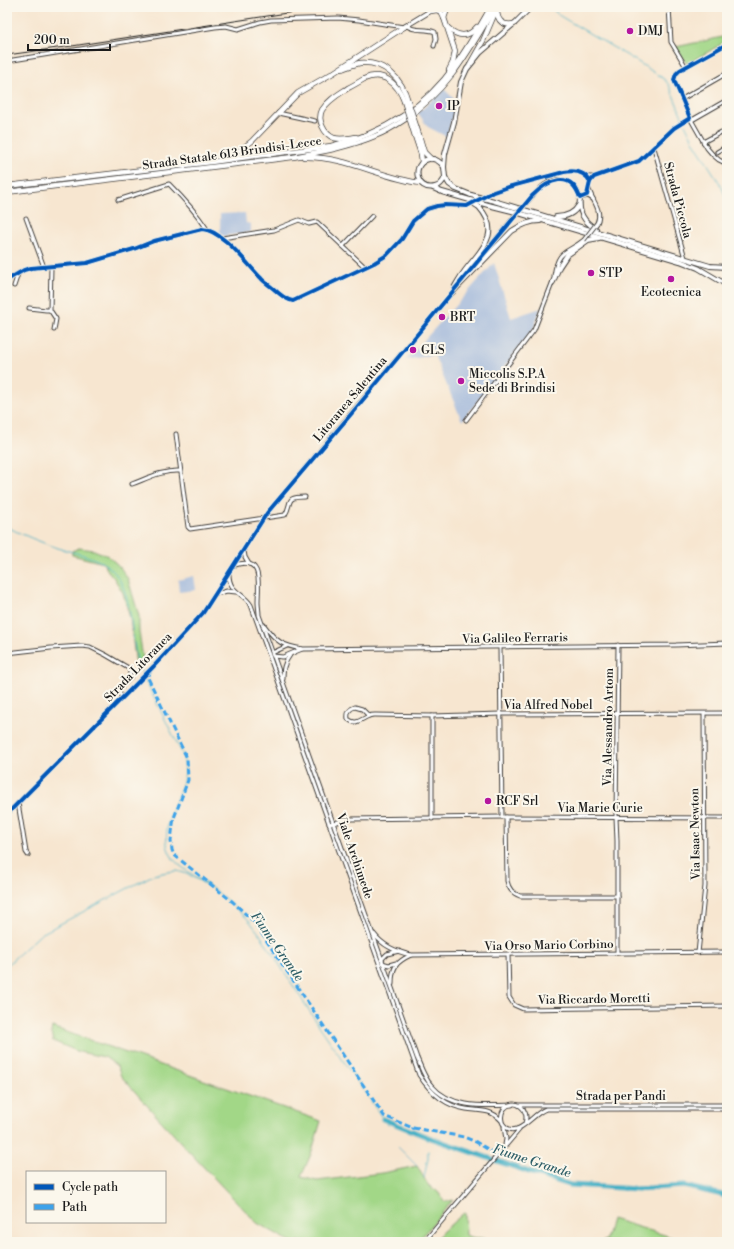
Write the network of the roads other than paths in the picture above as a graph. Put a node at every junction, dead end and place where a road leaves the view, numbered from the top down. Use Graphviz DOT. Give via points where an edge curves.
graph roads {
  1 [pos="437,7"];
  2 [pos="491,7"];
  3 [pos="531,7"];
  4 [pos="669,7"];
  5 [pos="496,8"];
  6 [pos="444,9"];
  7 [pos="431,11"];
  8 [pos="485,16"];
  9 [pos="514,24"];
  10 [pos="406,26"];
  11 [pos="448,28"];
  12 [pos="727,44"];
  13 [pos="434,46"];
  14 [pos="7,61"];
  15 [pos="470,64"];
  16 [pos="686,67"];
  17 [pos="333,73"];
  18 [pos="727,73"];
  19 [pos="442,82"];
  20 [pos="682,99"];
  21 [pos="727,100"];
  22 [pos="406,101"];
  23 [pos="278,113"];
  24 [pos="691,119"];
  25 [pos="315,121"];
  26 [pos="727,129"];
  27 [pos="369,134"];
  28 [pos="417,135"];
  29 [pos="703,142"];
  30 [pos="727,146"];
  31 [pos="654,148"];
  32 [pos="717,152"];
  33 [pos="293,157"];
  34 [pos="431,159"];
  35 [pos="211,162"];
  36 [pos="422,162"];
  37 [pos="727,164"];
  38 [pos="444,167"];
  39 [pos="445,177"];
  40 [pos="587,177"];
  41 [pos="594,177"];
  42 [pos="590,182"];
  43 [pos="420,184"];
  44 [pos="7,186"];
  45 [pos="434,188"];
  46 [pos="589,189"];
  47 [pos="7,192"];
  48 [pos="586,196"];
  49 [pos="580,198"];
  50 [pos="594,199"];
  51 [pos="118,200"];
  52 [pos="470,200"];
  53 [pos="579,205"];
  54 [pos="372,216"];
  55 [pos="550,217"];
  56 [pos="26,218"];
  57 [pos="547,222"];
  58 [pos="207,229"];
  59 [pos="576,231"];
  60 [pos="608,234"];
  61 [pos="222,238"];
  62 [pos="603,238"];
  63 [pos="586,240"];
  64 [pos="343,246"];
  65 [pos="684,258"];
  66 [pos="44,267"];
  67 [pos="51,267"];
  68 [pos="365,267"];
  69 [pos="727,267"];
  70 [pos="18,274"];
  71 [pos="7,280"];
  72 [pos="553,282"];
  73 [pos="727,285"];
  74 [pos="14,286"];
  75 [pos="451,294"];
  76 [pos="29,308"];
  77 [pos="50,310"];
  78 [pos="54,330"];
  79 [pos="466,420"];
  80 [pos="176,434"];
  81 [pos="180,471"];
  82 [pos="132,484"];
  83 [pos="305,497"];
  84 [pos="264,518"];
  85 [pos="244,550"];
  86 [pos="248,564"];
  87 [pos="235,565"];
  88 [pos="229,574"];
  89 [pos="236,592"];
  90 [pos="216,594"];
  91 [pos="261,621"];
  92 [pos="727,643"];
  93 [pos="287,646"];
  94 [pos="618,646"];
  95 [pos="500,647"];
  96 [pos="303,649"];
  97 [pos="7,653"];
  98 [pos="273,654"];
  99 [pos="268,655"];
  100 [pos="290,655"];
  101 [pos="283,682"];
  102 [pos="122,698"];
  103 [pos="727,713"];
  104 [pos="501,714"];
  105 [pos="617,714"];
  106 [pos="704,714"];
  107 [pos="368,716"];
  108 [pos="432,716"];
  109 [pos="18,803"];
  110 [pos="7,814"];
  111 [pos="504,817"];
  112 [pos="616,817"];
  113 [pos="704,818"];
  114 [pos="727,818"];
  115 [pos="432,819"];
  116 [pos="334,823"];
  117 [pos="329,824"];
  118 [pos="28,855"];
  119 [pos="617,896"];
  120 [pos="370,927"];
  121 [pos="399,952"];
  122 [pos="727,952"];
  123 [pos="698,953"];
  124 [pos="508,954"];
  125 [pos="617,954"];
  126 [pos="412,955"];
  127 [pos="382,959"];
  128 [pos="398,962"];
  129 [pos="379,963"];
  130 [pos="384,964"];
  131 [pos="392,987"];
  132 [pos="727,1006"];
  133 [pos="513,1105"];
  134 [pos="727,1105"];
  135 [pos="727,1109"];
  136 [pos="502,1122"];
  137 [pos="525,1123"];
  138 [pos="520,1128"];
  139 [pos="503,1148"];
  140 [pos="424,1242"];
  1 -- 7 [label="main road"];
  2 -- 8 [label="highway, Strada Statale 613 Brindisi-Lecce"];
  3 -- 9 [label="main road"];
  4 -- 16 [label="street" via="671,42"];
  5 -- 9 [label="highway" via="501,22 506,25"];
  5 -- 15 [label="highway" via="483,42"];
  5 -- 33 [label="highway, Strada Statale 613 Brindisi-Lecce" via="459,66 442,88 418,111 374,137 331,150"];
  6 -- 7 [label="highway"];
  6 -- 11 [label="highway"];
  7 -- 10 [label="main road"];
  8 -- 11 [label="highway" via="474,30 464,36"];
  8 -- 19 [label="highway, Strada Statale 613 Brindisi-Lecce"];
  9 -- 15 [label="main road"];
  10 -- 13 [label="street" via="435,32"];
  10 -- 14 [label="street" via="338,18 271,20 238,28 215,27"];
  10 -- 17 [label="highway"];
  11 -- 19 [label="highway" via="454,45 454,57"];
  12 -- 16 [label="street"];
  15 -- 38 [label="main road" via="459,87"];
  16 -- 20 [label="street" via="676,74 674,80"];
  17 -- 22 [label="highway" via="358,63 378,65 396,76 404,88"];
  17 -- 23 [label="highway" via="298,93"];
  18 -- 20 [label="street"];
  19 -- 27 [label="highway, Strada Statale 613 Brindisi-Lecce" via="415,108 384,128"];
  20 -- 24 [label="street"];
  21 -- 24 [label="street"];
  22 -- 27 [label="highway" via="395,84 377,76 365,79 336,96 322,111 320,118 323,128 335,138 346,139"];
  22 -- 28 [label="highway, bridge"];
  23 -- 25 [label="street"];
  23 -- 35 [label="highway" via="242,149"];
  24 -- 29 [label="street"];
  24 -- 31 [label="street" via="674,128"];
  26 -- 29 [label="street"];
  27 -- 35 [label="highway, Strada Statale 613 Brindisi-Lecce" via="331,146"];
  28 -- 34 [label="highway" via="424,152"];
  28 -- 36 [label="highway"];
  29 -- 37 [label="street" via="713,155"];
  30 -- 32 [label="street"];
  31 -- 41 [label="street" via="639,161"];
  31 -- 65 [label="street, Strada Piccola"];
  33 -- 43 [label="highway" via="341,161"];
  33 -- 47 [label="highway, Strada Statale 613 Brindisi-Lecce"];
  34 -- 36 [label="main road"];
  34 -- 38 [label="main road" via="439,161"];
  35 -- 44 [label="highway, Strada Statale 613 Brindisi-Lecce"];
  36 -- 43 [label="main road" via="416,175"];
  38 -- 39 [label="main road"];
  39 -- 45 [label="main road" via="441,184"];
  39 -- 55 [label="main road, bridge" via="452,186 471,195"];
  40 -- 41 [label="street"];
  40 -- 42 [label="street"];
  40 -- 68 [label="street" via="576,171 564,172 508,187 467,206 445,205 427,209 413,221 402,239 387,255"];
  41 -- 42 [label="street"];
  42 -- 46 [label="street"];
  43 -- 45 [label="main road"];
  45 -- 52 [label="main road"];
  46 -- 48 [label="street"];
  46 -- 50 [label="street"];
  48 -- 49 [label="street"];
  48 -- 50 [label="street"];
  49 -- 53 [label="main road"];
  49 -- 75 [label="street, bridge" via="572,184 563,180 554,180 543,186 525,204"];
  50 -- 63 [label="street, bridge" via="599,219"];
  51 -- 58 [label="street" via="169,184 184,198"];
  52 -- 57 [label="main road, bridge"];
  52 -- 75 [label="main road, bridge" via="486,214 489,223 488,239"];
  53 -- 55 [label="main road" via="568,215"];
  53 -- 60 [label="main road" via="581,214 588,224"];
  54 -- 64 [label="street"];
  55 -- 60 [label="main road"];
  56 -- 66 [label="street"];
  57 -- 59 [label="main road"];
  57 -- 75 [label="main road" via="529,222 516,228"];
  58 -- 61 [label="street"];
  58 -- 67 [label="street" via="202,228 169,237 87,263"];
  59 -- 62 [label="main road"];
  59 -- 63 [label="main road" via="585,235"];
  60 -- 65 [label="main road"];
  61 -- 64 [label="street" via="274,230 301,220 319,223"];
  61 -- 68 [label="street" via="262,279 290,301"];
  62 -- 63 [label="main road"];
  62 -- 73 [label="main road" via="687,264"];
  63 -- 72 [label="main road" via="565,257"];
  64 -- 68 [label="street"];
  65 -- 69 [label="main road" via="710,266"];
  66 -- 67 [label="street"];
  66 -- 70 [label="street" via="30,268"];
  67 -- 77 [label="street"];
  70 -- 71 [label="street"];
  70 -- 74 [label="street"];
  72 -- 79 [label="street" via="534,330"];
  75 -- 84 [label="street, Litoranea Salentina"];
  76 -- 77 [label="street"];
  77 -- 78 [label="street" via="56,320"];
  80 -- 81 [label="street"];
  81 -- 82 [label="street" via="162,473"];
  81 -- 84 [label="street" via="190,529"];
  83 -- 84 [label="street" via="292,499 285,515"];
  84 -- 85 [label="street, Strada Litoranea"];
  85 -- 86 [label="street"];
  85 -- 87 [label="street, Strada Litoranea"];
  86 -- 87 [label="street"];
  86 -- 91 [label="street, Viale Archimede" via="256,569 259,578 258,603"];
  87 -- 88 [label="street, Strada Litoranea"];
  88 -- 89 [label="street, Viale Archimede" via="230,583"];
  88 -- 90 [label="street, Strada Litoranea"];
  89 -- 90 [label="street"];
  89 -- 99 [label="street, Viale Archimede" via="251,605"];
  90 -- 102 [label="street, Strada Litoranea" via="203,614"];
  91 -- 93 [label="street, Via Galileo Ferraris" via="270,634"];
  91 -- 98 [label="street, Viale Archimede"];
  92 -- 94 [label="street, Via Galileo Ferraris"];
  93 -- 96 [label="street, Via Galileo Ferraris"];
  93 -- 98 [label="street"];
  94 -- 95 [label="street, Via Galileo Ferraris"];
  94 -- 105 [label="street, Via Alessandro Artom"];
  95 -- 96 [label="street, Via Galileo Ferraris"];
  95 -- 104 [label="street"];
  96 -- 100 [label="street, Via Galileo Ferraris"];
  97 -- 102 [label="street" via="90,647 130,669 130,678 119,689"];
  98 -- 99 [label="street, Via Galileo Ferraris"];
  98 -- 100 [label="street, Via Galileo Ferraris" via="283,657"];
  98 -- 101 [label="street, Viale Archimede"];
  99 -- 117 [label="street, Viale Archimede"];
  100 -- 101 [label="street" via="285,661"];
  101 -- 116 [label="street, Viale Archimede"];
  102 -- 109 [label="street, Strada Litoranea"];
  103 -- 106 [label="street, Via Alfred Nobel"];
  104 -- 105 [label="street, Via Alfred Nobel"];
  104 -- 108 [label="street, Via Alfred Nobel"];
  104 -- 111 [label="street"];
  105 -- 106 [label="street, Via Alfred Nobel"];
  105 -- 112 [label="street, Via Alessandro Artom"];
  106 -- 113 [label="street, Via Isaac Newton"];
  107 -- 107 [label="street, Via Alfred Nobel" via="361,721 351,722 347,714 355,707 362,709"];
  107 -- 108 [label="street, Via Alfred Nobel"];
  108 -- 115 [label="street"];
  109 -- 110 [label="street, Strada Litoranea"];
  109 -- 118 [label="street"];
  111 -- 112 [label="street, Via Marie Curie"];
  111 -- 115 [label="street, Via Marie Curie"];
  111 -- 119 [label="street" via="507,881 512,892 520,896"];
  112 -- 113 [label="street, Via Marie Curie"];
  112 -- 119 [label="street, Via Alessandro Artom"];
  113 -- 114 [label="street, Via Marie Curie"];
  113 -- 123 [label="street, Via Isaac Newton" via="705,886"];
  115 -- 116 [label="street, Via Marie Curie" via="350,819"];
  116 -- 117 [label="street, Via Marie Curie"];
  116 -- 120 [label="street, Viale Archimede"];
  117 -- 129 [label="street, Viale Archimede"];
  119 -- 125 [label="street, Via Alessandro Artom"];
  120 -- 121 [label="street" via="380,940"];
  120 -- 127 [label="street, Viale Archimede"];
  121 -- 126 [label="street"];
  121 -- 127 [label="street" via="387,954"];
  122 -- 123 [label="street, Via Orso Mario Corbino"];
  123 -- 125 [label="street, Via Orso Mario Corbino"];
  124 -- 125 [label="street, Via Orso Mario Corbino"];
  124 -- 126 [label="street, Via Orso Mario Corbino"];
  124 -- 132 [label="street, Via Riccardo Moretti" via="509,997 514,1005 523,1009"];
  126 -- 128 [label="street, Via Orso Mario Corbino"];
  127 -- 129 [label="street"];
  127 -- 130 [label="street, Viale Archimede"];
  128 -- 130 [label="street, Via Orso Mario Corbino"];
  128 -- 131 [label="street" via="394,967"];
  129 -- 130 [label="street, Via Orso Mario Corbino"];
  129 -- 136 [label="street, Viale Archimede" via="413,1059 426,1085 435,1095 447,1102 465,1109 488,1111"];
  130 -- 131 [label="street, Viale Archimede"];
  131 -- 133 [label="street, Viale Archimede" via="417,1058 431,1085 444,1096 462,1104"];
  133 -- 134 [label="street, Strada per Pandi"];
  133 -- 136 [label="street" via="503,1111"];
  133 -- 137 [label="street" via="521,1107 526,1112"];
  135 -- 137 [label="street, Strada per Pandi" via="546,1109"];
  136 -- 138 [label="street" via="509,1129"];
  136 -- 139 [label="street" via="506,1139"];
  137 -- 138 [label="street, Strada per Pandi"];
  138 -- 139 [label="street, Strada per Pandi"];
  139 -- 140 [label="street, Strada per Pandi"];
}
